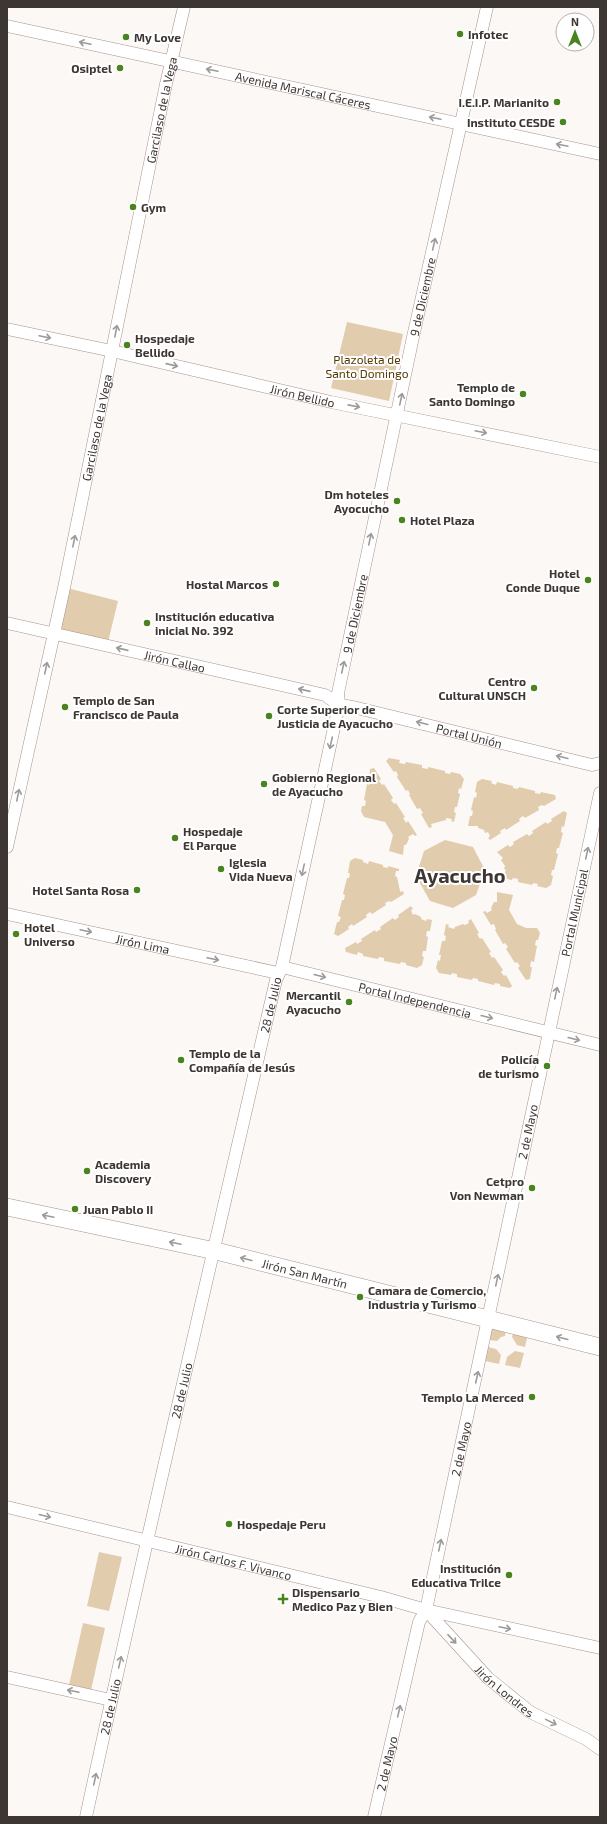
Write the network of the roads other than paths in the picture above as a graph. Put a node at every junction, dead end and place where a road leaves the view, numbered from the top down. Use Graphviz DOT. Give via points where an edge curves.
graph roads {
  1 [pos="184,7"];
  2 [pos="487,7"];
  3 [pos="7,26"];
  4 [pos="172,62"];
  5 [pos="461,124"];
  6 [pos="600,154"];
  7 [pos="7,329"];
  8 [pos="112,351"];
  9 [pos="397,415"];
  10 [pos="600,457"];
  11 [pos="7,623"];
  12 [pos="54,633"];
  13 [pos="339,705"];
  14 [pos="600,763"];
  15 [pos="600,792"];
  16 [pos="7,847"];
  17 [pos="7,914"];
  18 [pos="280,970"];
  19 [pos="547,1031"];
  20 [pos="600,1045"];
  21 [pos="7,1207"];
  22 [pos="213,1251"];
  23 [pos="489,1318"];
  24 [pos="600,1347"];
  25 [pos="7,1507"];
  26 [pos="147,1541"];
  27 [pos="426,1610"];
  28 [pos="600,1648"];
  29 [pos="7,1677"];
  30 [pos="111,1700"];
  31 [pos="600,1749"];
  32 [pos="86,1817"];
  33 [pos="374,1817"];
  1 -- 4 [label="street, Garcilaso de la Vega"];
  2 -- 5 [label="street, 9 de Diciembre"];
  4 -- 3 [label="street, Avenida Mariscal Cáceres, one-way"];
  5 -- 4 [label="street, Avenida Mariscal Cáceres, one-way"];
  8 -- 4 [label="street, Garcilaso de la Vega, one-way"];
  6 -- 5 [label="street, Avenida Mariscal Cáceres, one-way"];
  9 -- 5 [label="street, 9 de Diciembre, one-way"];
  7 -- 8 [label="street, Jirón Bellido, one-way"];
  8 -- 9 [label="street, Jirón Bellido, one-way"];
  12 -- 8 [label="street, Garcilaso de la Vega, one-way"];
  9 -- 10 [label="street, Jirón Bellido, one-way"];
  13 -- 9 [label="street, 9 de Diciembre, one-way" via="338,693"];
  11 -- 12 [label="street, Jirón Callao"];
  13 -- 12 [label="street, Jirón Callao, one-way" via="324,695"];
  16 -- 12 [label="street, Garcilaso de la Vega, one-way"];
  14 -- 13 [label="street, Portal Unión, one-way" via="592,764"];
  13 -- 18 [label="street, 9 de Diciembre, one-way"];
  19 -- 15 [label="street, Portal Municipal, one-way"];
  17 -- 18 [label="street, Jirón Lima, one-way"];
  18 -- 19 [label="street, Portal Independencia, one-way"];
  18 -- 22 [label="street, 28 de Julio"];
  19 -- 20 [label="street, Portal Independencia, one-way"];
  23 -- 19 [label="street, 2 de Mayo, one-way"];
  22 -- 21 [label="street, Jirón San Martín, one-way"];
  23 -- 22 [label="street, Jirón San Martín, one-way"];
  22 -- 26 [label="street, 28 de Julio"];
  24 -- 23 [label="street, Jirón San Martín, one-way"];
  27 -- 23 [label="street, 2 de Mayo, one-way"];
  25 -- 26 [label="street, Jirón Carlos F. Vivanco, one-way"];
  26 -- 27 [label="street, Jirón Carlos F. Vivanco"];
  30 -- 26 [label="street, 28 de Julio, one-way"];
  27 -- 28 [label="street, Jirón Carlos F. Vivanco, one-way"];
  27 -- 31 [label="street, Jirón Londres, one-way" via="488,1678 530,1712 586,1739"];
  33 -- 27 [label="street, 2 de Mayo, one-way" via="419,1622"];
  30 -- 29 [label="street, one-way"];
  32 -- 30 [label="street, 28 de Julio, one-way"];
}
